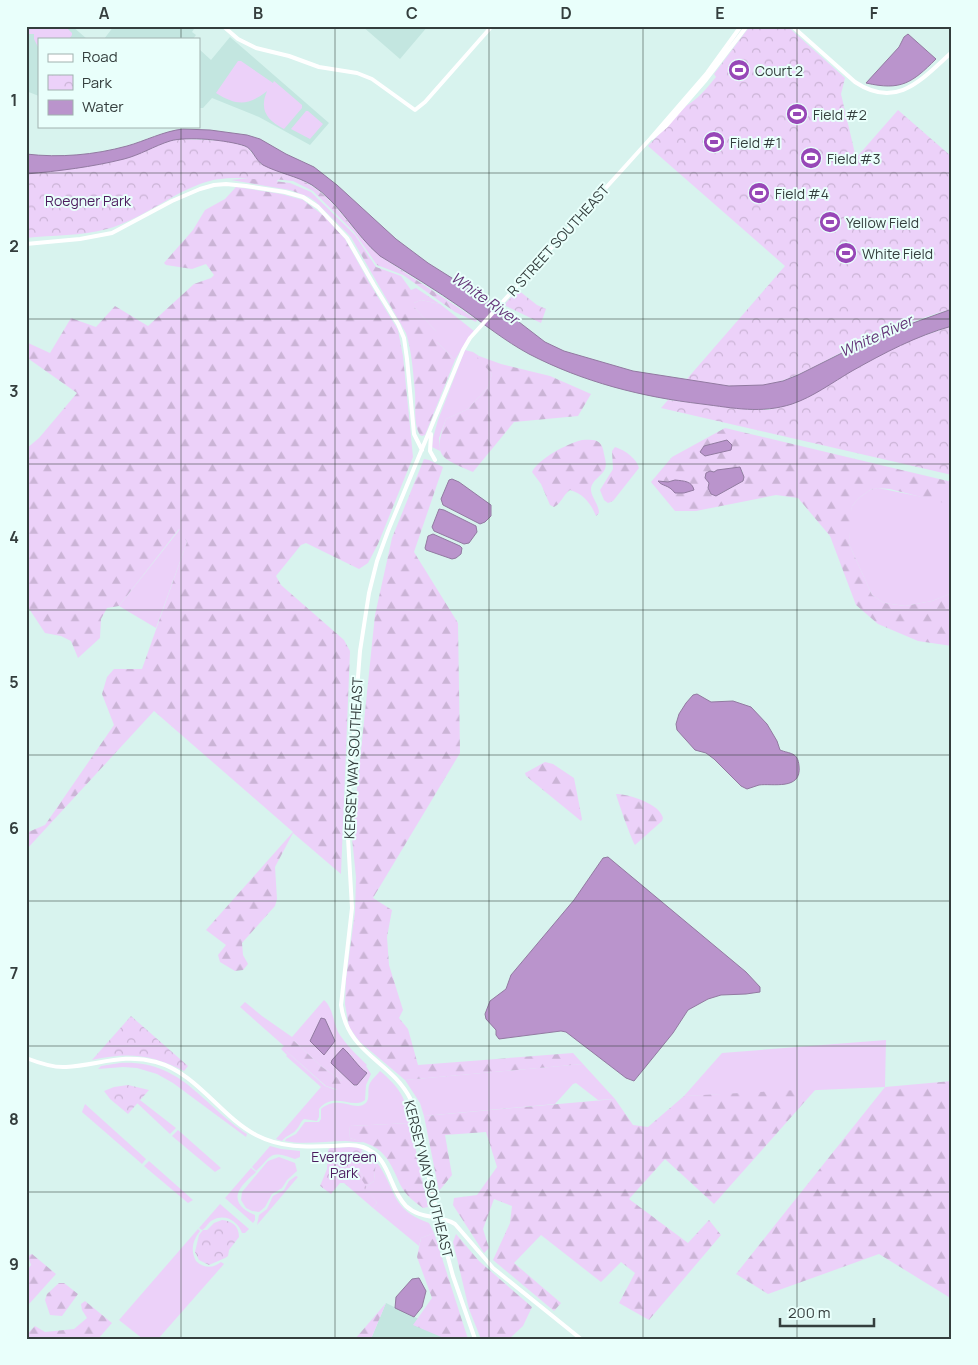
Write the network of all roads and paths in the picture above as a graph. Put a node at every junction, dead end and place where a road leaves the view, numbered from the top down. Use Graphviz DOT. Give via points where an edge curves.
graph roads {
  1 [pos="223,26"];
  2 [pos="492,26"];
  3 [pos="741,26"];
  4 [pos="747,26"];
  5 [pos="792,26"];
  6 [pos="952,52"];
  7 [pos="650,139"];
  8 [pos="26,244"];
  9 [pos="468,341"];
  10 [pos="432,425"];
  11 [pos="422,450"];
  12 [pos="435,460"];
  13 [pos="26,1058"];
  14 [pos="438,1218"];
  15 [pos="475,1339"];
  16 [pos="581,1339"];
  1 -- 2 [label="street" via="256,48 372,79 415,110"];
  3 -- 7 [label="street, R STREET SOUTHEAST" via="706,74"];
  4 -- 7 [label="street, R STREET SOUTHEAST" via="704,84"];
  5 -- 6 [label="street" via="860,85 874,92 892,93 914,86"];
  7 -- 9 [label="street, R STREET SOUTHEAST"];
  8 -- 11 [label="street" via="112,233 172,201 214,185 246,186 303,197 348,238 398,324 404,338 414,434"];
  9 -- 10 [label="street, KERSEY WAY SOUTHEAST"];
  10 -- 11 [label="street, KERSEY WAY SOUTHEAST"];
  10 -- 12 [label="street" via="429,446"];
  11 -- 14 [label="street, KERSEY WAY SOUTHEAST" via="377,561 361,643 347,820 352,908 340,1005 354,1040 395,1076 411,1100"];
  13 -- 14 [label="street" via="65,1068 123,1058 158,1062 181,1073 245,1128 267,1140 299,1147 354,1145 370,1150 386,1166 405,1205 420,1215"];
  14 -- 15 [label="street, KERSEY WAY SOUTHEAST" via="453,1276"];
  14 -- 16 [label="street" via="455,1224 493,1268"];
}
